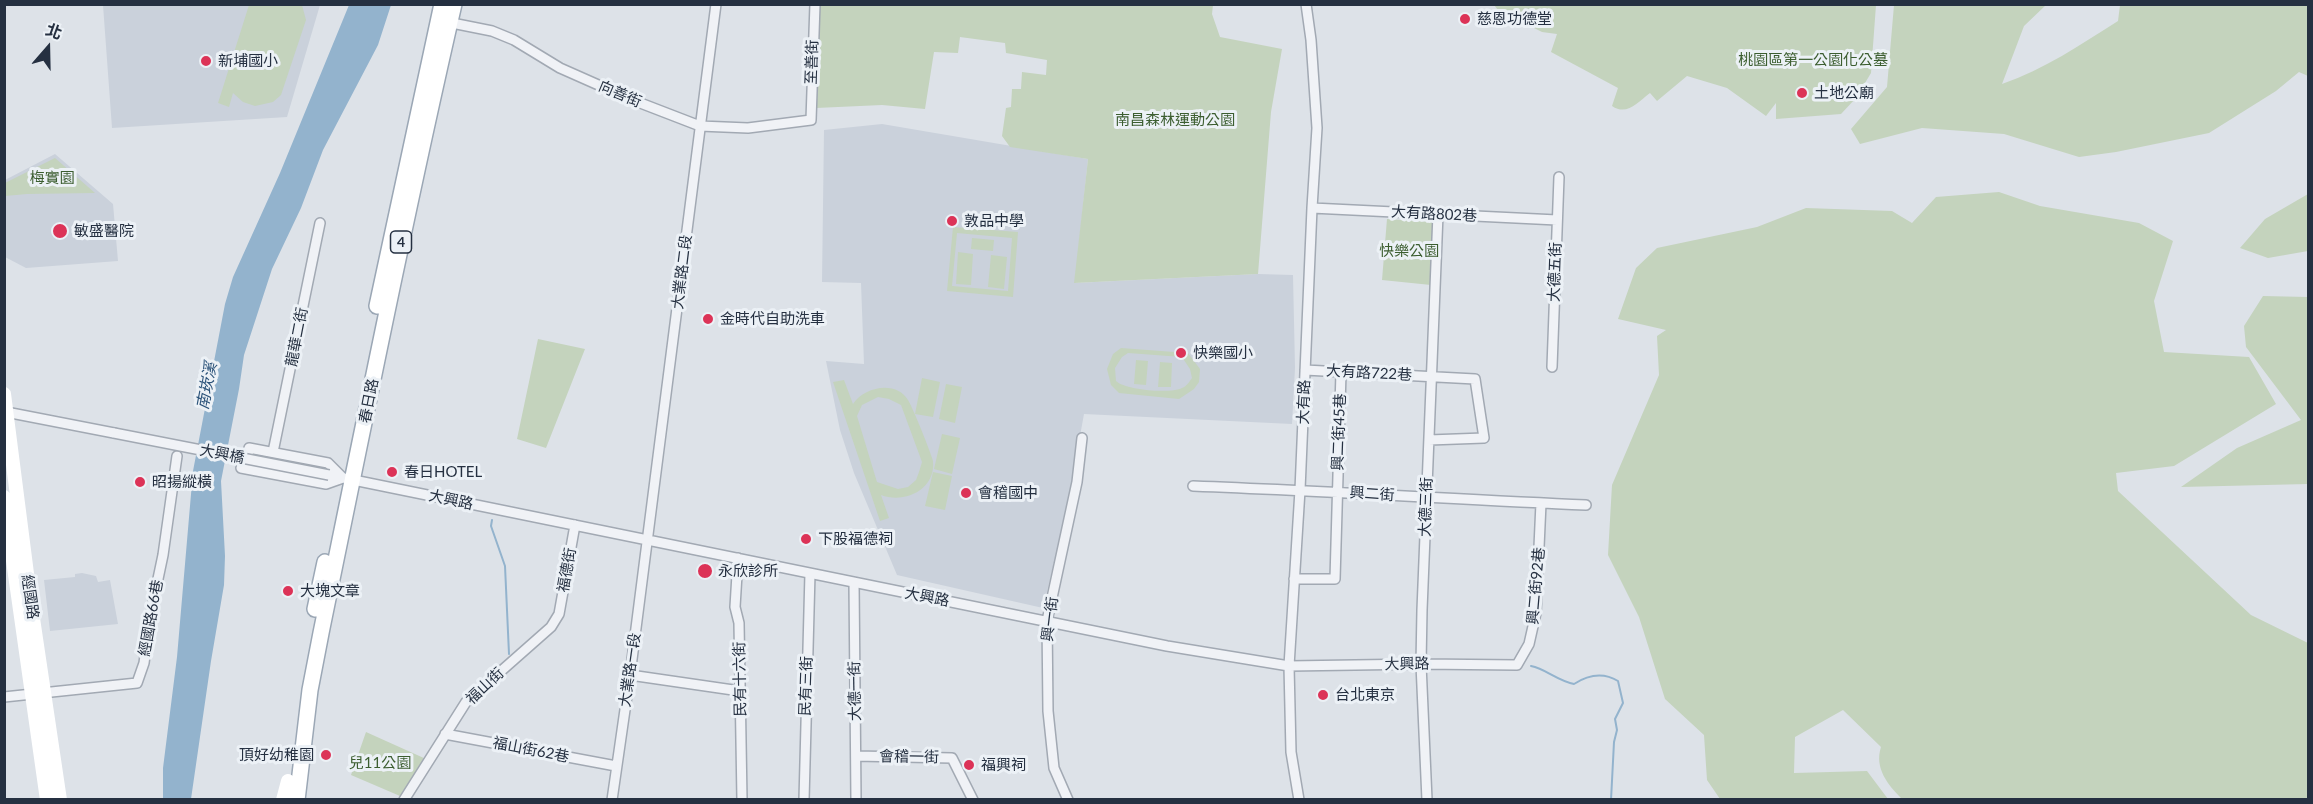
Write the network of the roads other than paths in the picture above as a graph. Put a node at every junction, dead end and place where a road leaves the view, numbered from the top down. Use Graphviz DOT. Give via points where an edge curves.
graph roads {
  1 [pos="442,4"];
  2 [pos="454,4"];
  3 [pos="716,4"];
  4 [pos="815,4"];
  5 [pos="1306,4"];
  6 [pos="444,22"];
  7 [pos="811,120"];
  8 [pos="700,126"];
  9 [pos="1559,177"];
  10 [pos="1312,208"];
  11 [pos="1438,214"];
  12 [pos="1557,220"];
  13 [pos="320,223"];
  14 [pos="1552,367"];
  15 [pos="1305,370"];
  16 [pos="1341,372"];
  17 [pos="1432,376"];
  18 [pos="4,394"];
  19 [pos="5,412"];
  20 [pos="1082,438"];
  21 [pos="1430,440"];
  22 [pos="273,452"];
  23 [pos="177,456"];
  24 [pos="342,477"];
  25 [pos="1193,486"];
  26 [pos="1300,490"];
  27 [pos="1338,491"];
  28 [pos="4,497"];
  29 [pos="1428,498"];
  30 [pos="1540,503"];
  31 [pos="1586,505"];
  32 [pos="575,525"];
  33 [pos="647,540"];
  34 [pos="738,558"];
  35 [pos="810,573"];
  36 [pos="1294,579"];
  37 [pos="854,582"];
  38 [pos="559,614"];
  39 [pos="1047,621"];
  40 [pos="1421,664"];
  41 [pos="1517,665"];
  42 [pos="1289,666"];
  43 [pos="630,675"];
  44 [pos="740,691"];
  45 [pos="39,694"];
  46 [pos="4,697"];
  47 [pos="446,734"];
  48 [pos="856,756"];
  49 [pos="616,766"];
  50 [pos="47,800"];
  51 [pos="60,800"];
  52 [pos="285,800"];
  53 [pos="297,800"];
  54 [pos="404,800"];
  55 [pos="612,800"];
  56 [pos="742,800"];
  57 [pos="804,800"];
  58 [pos="856,800"];
  59 [pos="973,800"];
  60 [pos="1068,800"];
  61 [pos="1299,800"];
  62 [pos="1427,800"];
  1 -- 6 [label="main road, 春日路 / 4"];
  2 -- 6 [label="main road, 春日路 / 4"];
  3 -- 8 [label="street, 大業路二段"];
  4 -- 7 [label="street, 至善街"];
  5 -- 10 [label="street, 大有路" via="1317,128"];
  6 -- 8 [label="street, 向善街" via="514,39 560,68"];
  6 -- 24 [label="main road, 春日路 / 4" via="390,240"];
  7 -- 8 [label="street, 向善街" via="748,128"];
  8 -- 33 [label="street, 大業路二段"];
  9 -- 12 [label="street, 大德五街"];
  10 -- 11 [label="street, 大有路802巷"];
  10 -- 15 [label="street, 大有路"];
  11 -- 12 [label="street, 大有路802巷"];
  11 -- 17 [label="street, 大德三街"];
  12 -- 14 [label="street, 大德五街"];
  13 -- 22 [label="street, 龍華二街"];
  15 -- 16 [label="street, 大有路722巷"];
  15 -- 26 [label="street, 大有路"];
  16 -- 17 [label="street, 大有路722巷"];
  16 -- 27 [label="street, 興二街45巷"];
  17 -- 21 [label="street, 大德三街"];
  17 -- 21 [label="street, 大有路722巷" via="1475,379 1484,438"];
  18 -- 19 [label="street, 經國路"];
  19 -- 24 [label="street, 大興橋, bridge"];
  19 -- 45 [label="street, 經國路"];
  20 -- 39 [label="street, 興一街" via="1077,482"];
  21 -- 29 [label="street, 大德三街"];
  22 -- 24 [label="street" via="328,463"];
  22 -- 24 [label="street" via="249,447 244,468 326,484"];
  23 -- 45 [label="street, 經國路66巷" via="144,663 136,683"];
  24 -- 32 [label="street, 大興路"];
  24 -- 52 [label="main road, 春日路 / 4" via="300,687"];
  24 -- 53 [label="main road, 春日路 / 4"];
  25 -- 26 [label="street, 興二街"];
  26 -- 27 [label="street, 興二街"];
  26 -- 36 [label="street, 大有路"];
  27 -- 29 [label="street, 興二街"];
  27 -- 36 [label="street, 興二街45巷" via="1335,579"];
  28 -- 45 [label="street, 經國路"];
  29 -- 30 [label="street, 興二街"];
  29 -- 40 [label="street, 大德三街"];
  30 -- 31 [label="street, 興二街"];
  30 -- 41 [label="street, 興二街92巷" via="1536,613 1529,644"];
  32 -- 33 [label="street, 大興路"];
  32 -- 38 [label="street, 福德街"];
  33 -- 34 [label="street, 大興路"];
  33 -- 43 [label="street, 大業路一段"];
  34 -- 35 [label="street, 大興路"];
  34 -- 44 [label="street, 民有十六街" via="735,607 739,623"];
  35 -- 37 [label="street, 大興路"];
  35 -- 57 [label="street, 民有三街"];
  36 -- 42 [label="street, 大有路"];
  37 -- 39 [label="street, 大興路"];
  37 -- 48 [label="street, 大德一街"];
  38 -- 47 [label="street, 福山街" via="551,627 466,702"];
  39 -- 42 [label="street, 大興路"];
  39 -- 60 [label="street, 興一街" via="1047,711 1054,768"];
  40 -- 41 [label="street, 大興路"];
  40 -- 42 [label="street, 大興路"];
  40 -- 62 [label="street, 大德三街"];
  42 -- 61 [label="street, 大有路" via="1291,752"];
  43 -- 44 [label="street"];
  43 -- 49 [label="street, 大業路一段"];
  44 -- 56 [label="street, 民有十六街"];
  45 -- 46 [label="street"];
  45 -- 50 [label="street, 經國路"];
  45 -- 51 [label="street, 經國路"];
  47 -- 49 [label="street, 福山街62巷"];
  47 -- 54 [label="street, 福山街"];
  48 -- 58 [label="street, 大德一街"];
  48 -- 59 [label="street, 會稽一街" via="952,758"];
  49 -- 55 [label="street, 大業路一段"];
}
